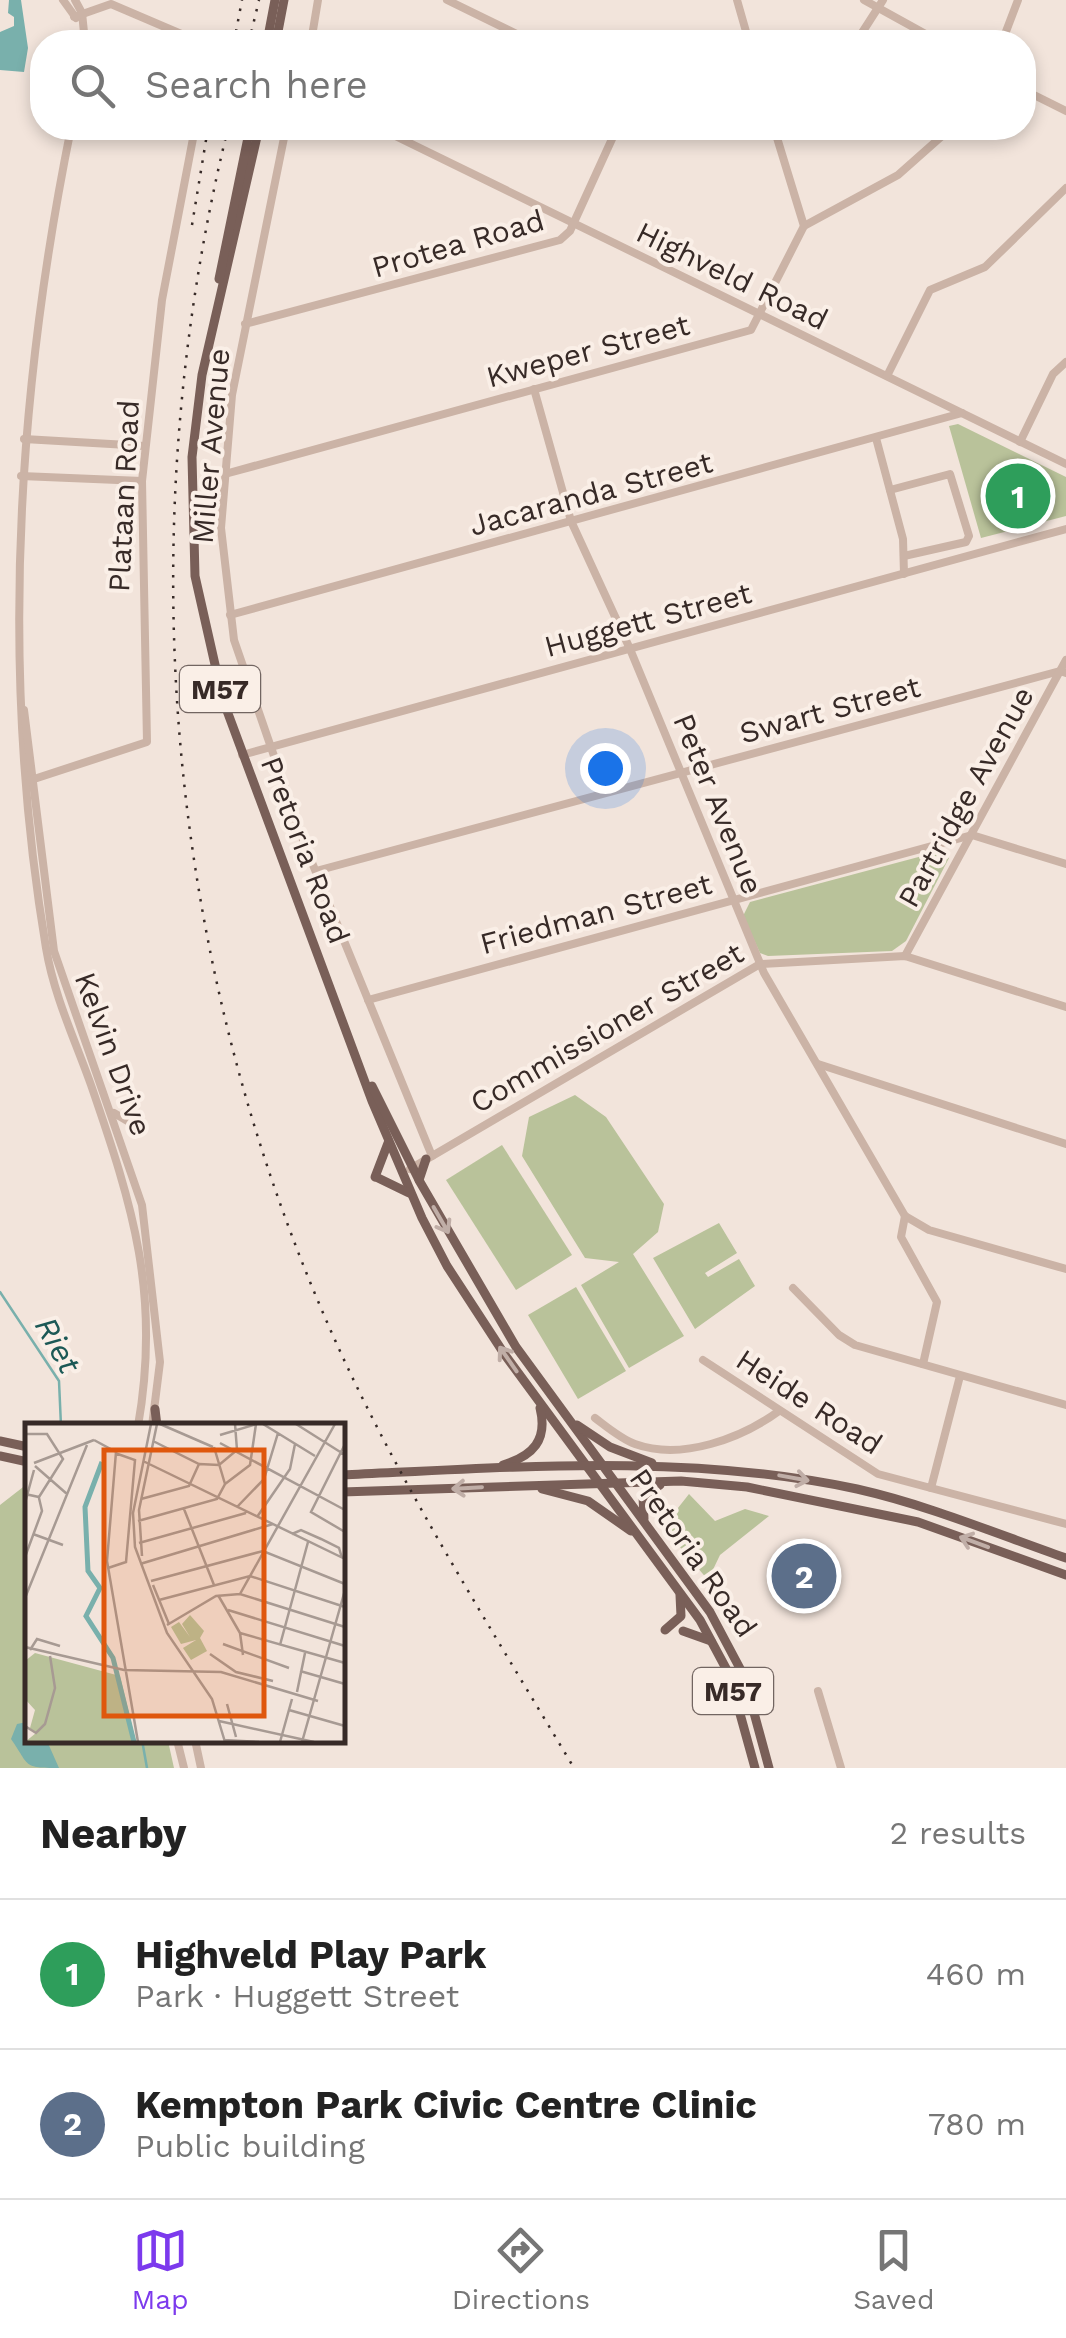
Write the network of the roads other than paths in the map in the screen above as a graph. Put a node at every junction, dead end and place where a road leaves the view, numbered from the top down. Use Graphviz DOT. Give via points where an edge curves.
graph roads {
  1 [pos="64,0"];
  2 [pos="75,0"];
  3 [pos="84,0"];
  4 [pos="275,0"];
  5 [pos="284,0"];
  6 [pos="318,0"];
  7 [pos="448,0"];
  8 [pos="737,0"];
  9 [pos="864,0"];
  10 [pos="1018,0"];
  11 [pos="102,4"];
  12 [pos="881,4"];
  13 [pos="78,15"];
  14 [pos="83,30"];
  15 [pos="169,30"];
  16 [pos="269,30"];
  17 [pos="278,30"];
  18 [pos="313,30"];
  19 [pos="509,30"];
  20 [pos="746,30"];
  21 [pos="864,30"];
  22 [pos="921,30"];
  23 [pos="1007,30"];
  24 [pos="1036,96"];
  25 [pos="1066,111"];
  26 [pos="69,140"];
  27 [pos="194,140"];
  28 [pos="248,140"];
  29 [pos="256,140"];
  30 [pos="283,140"];
  31 [pos="404,140"];
  32 [pos="612,140"];
  33 [pos="778,140"];
  34 [pos="937,140"];
  35 [pos="1066,188"];
  36 [pos="572,222"];
  37 [pos="804,226"];
  38 [pos="220,287"];
  39 [pos="762,316"];
  40 [pos="245,324"];
  41 [pos="1066,362"];
  42 [pos="886,376"];
  43 [pos="534,389"];
  44 [pos="962,413"];
  45 [pos="876,438"];
  46 [pos="24,439"];
  47 [pos="1020,442"];
  48 [pos="144,446"];
  49 [pos="1066,464"];
  50 [pos="225,474"];
  51 [pos="21,476"];
  52 [pos="142,481"];
  53 [pos="890,490"];
  54 [pos="571,522"];
  55 [pos="1066,529"];
  56 [pos="904,556"];
  57 [pos="904,574"];
  58 [pos="230,615"];
  59 [pos="630,649"];
  60 [pos="1066,660"];
  61 [pos="1063,672"];
  62 [pos="268,747"];
  63 [pos="242,755"];
  64 [pos="682,774"];
  65 [pos="30,780"];
  66 [pos="972,835"];
  67 [pos="1066,864"];
  68 [pos="316,871"];
  69 [pos="733,900"];
  70 [pos="905,956"];
  71 [pos="760,964"];
  72 [pos="368,1000"];
  73 [pos="1066,1007"];
  74 [pos="817,1064"];
  75 [pos="363,1071"];
  76 [pos="110,1110"];
  77 [pos="136,1126"];
  78 [pos="388,1142"];
  79 [pos="1066,1144"];
  80 [pos="429,1157"];
  81 [pos="413,1168"];
  82 [pos="402,1172"];
  83 [pos="419,1180"];
  84 [pos="411,1194"];
  85 [pos="905,1216"];
  86 [pos="1066,1269"];
  87 [pos="793,1288"];
  88 [pos="703,1360"];
  89 [pos="922,1364"];
  90 [pos="960,1376"];
  91 [pos="538,1400"];
  92 [pos="1066,1405"];
  93 [pos="155,1408"];
  94 [pos="780,1411"];
  95 [pos="595,1418"];
  96 [pos="571,1420"];
  97 [pos="138,1423"];
  98 [pos="155,1423"];
  99 [pos="0,1441"];
  100 [pos="25,1446"];
  101 [pos="0,1456"];
  102 [pos="25,1461"];
  103 [pos="586,1466"];
  104 [pos="602,1466"];
  105 [pos="659,1466"];
  106 [pos="491,1469"];
  107 [pos="345,1474"];
  108 [pos="681,1481"];
  109 [pos="616,1482"];
  110 [pos="599,1483"];
  111 [pos="519,1486"];
  112 [pos="931,1488"];
  113 [pos="345,1492"];
  114 [pos="644,1522"];
  115 [pos="1066,1524"];
  116 [pos="641,1538"];
  117 [pos="1066,1558"];
  118 [pos="1066,1575"];
  119 [pos="680,1593"];
  120 [pos="665,1630"];
  121 [pos="683,1631"];
  122 [pos="713,1642"];
  123 [pos="818,1691"];
  124 [pos="178,1743"];
  125 [pos="196,1743"];
  126 [pos="184,1768"];
  127 [pos="201,1768"];
  128 [pos="754,1768"];
  129 [pos="769,1768"];
  130 [pos="841,1768"];
  1 -- 13 [label="street"];
  2 -- 13 [label="street"];
  3 -- 11 [label="street"];
  4 -- 16 [label="main road"];
  5 -- 17 [label="main road"];
  6 -- 18 [label="street"];
  7 -- 19 [label="street"];
  8 -- 20 [label="street"];
  9 -- 12 [label="street"];
  10 -- 23 [label="street"];
  11 -- 13 [label="street"];
  11 -- 15 [label="street"];
  12 -- 21 [label="street"];
  12 -- 22 [label="street"];
  13 -- 14 [label="street"];
  24 -- 25 [label="street"];
  26 -- 46 [label="street, Kelvin Drive" via="45,263"];
  27 -- 48 [label="street, Plataan Road" via="162,300"];
  28 -- 38 [label="main road, Pretoria Road / M57"];
  29 -- 38 [label="main road, Pretoria Road / M57"];
  30 -- 40 [label="street, Miller Avenue / M57"];
  31 -- 36 [label="street, Highveld Road"];
  32 -- 36 [label="street, Protea Road"];
  33 -- 37 [label="street"];
  34 -- 37 [label="street" via="898,174"];
  35 -- 42 [label="street" via="978,272 930,290"];
  36 -- 39 [label="street, Highveld Road"];
  36 -- 40 [label="street, Protea Road" via="560,240"];
  37 -- 39 [label="street"];
  38 -- 63 [label="main road, Pretoria Road / M57" via="196,416 190,505 202,617"];
  39 -- 42 [label="street, Highveld Road"];
  39 -- 43 [label="street, Kweper Street" via="746,332"];
  40 -- 50 [label="street, Miller Avenue / M57"];
  41 -- 47 [label="street" via="1053,374"];
  42 -- 44 [label="street, Highveld Road"];
  43 -- 50 [label="street, Kweper Street"];
  43 -- 54 [label="street, Peter Avenue"];
  44 -- 45 [label="street, Jacaranda Street"];
  44 -- 47 [label="street, Highveld Road"];
  45 -- 53 [label="street"];
  45 -- 54 [label="street, Jacaranda Street"];
  46 -- 48 [label="street"];
  46 -- 51 [label="street, Kelvin Drive"];
  47 -- 49 [label="street, Highveld Road"];
  48 -- 52 [label="street, Plataan Road"];
  50 -- 58 [label="street, Miller Avenue / M57" via="221,528"];
  51 -- 52 [label="street"];
  51 -- 65 [label="street, Kelvin Drive" via="21,694"];
  52 -- 65 [label="street, Plataan Road" via="146,742"];
  53 -- 56 [label="street"];
  53 -- 56 [label="street" via="950,474 970,538"];
  54 -- 58 [label="street, Jacaranda Street"];
  54 -- 59 [label="street, Peter Avenue"];
  55 -- 57 [label="street, Huggett Street"];
  56 -- 57 [label="street"];
  57 -- 59 [label="street, Huggett Street"];
  58 -- 62 [label="street, Miller Avenue / M57"];
  59 -- 62 [label="street, Huggett Street"];
  59 -- 64 [label="street, Peter Avenue"];
  60 -- 61 [label="street, Partridge Avenue"];
  61 -- 64 [label="street, Swart Street"];
  61 -- 66 [label="street, Partridge Avenue"];
  62 -- 63 [label="street, Huggett Street"];
  62 -- 68 [label="street, Miller Avenue / M57"];
  63 -- 75 [label="main road, Pretoria Road / M57"];
  64 -- 68 [label="street, Swart Street"];
  64 -- 69 [label="street, Peter Avenue"];
  65 -- 76 [label="street, Kelvin Drive" via="54,951"];
  65 -- 97 [label="street, Kelvin Drive" via="47,953 132,1206 147,1311"];
  66 -- 67 [label="street"];
  66 -- 69 [label="street, Friedman Street"];
  66 -- 70 [label="street, Partridge Avenue"];
  68 -- 72 [label="street, Miller Avenue / M57"];
  69 -- 71 [label="street, Peter Avenue"];
  69 -- 72 [label="street, Friedman Street"];
  70 -- 71 [label="street, Commissioner Street"];
  70 -- 73 [label="street, Commissioner Street"];
  71 -- 74 [label="street, Peter Avenue"];
  71 -- 80 [label="street, Commissioner Street"];
  72 -- 80 [label="street, Miller Avenue / M57"];
  74 -- 79 [label="street"];
  74 -- 85 [label="street, Peter Avenue"];
  75 -- 78 [label="main road, Pretoria Road / M57"];
  75 -- 81 [label="main road, Pretoria Road / M57"];
  76 -- 77 [label="street"];
  76 -- 93 [label="street, Kelvin Drive" via="142,1205 160,1362"];
  78 -- 82 [label="main road, Pretoria Road / M57"];
  78 -- 84 [label="main road" via="375,1177"];
  80 -- 81 [label="street, Commissioner Street"];
  80 -- 83 [label="main road"];
  81 -- 82 [label="street, Commissioner Street"];
  81 -- 83 [label="main road, Pretoria Road / M57"];
  82 -- 84 [label="main road, Pretoria Road / M57"];
  83 -- 96 [label="main road, Pretoria Road / M57, one-way" via="516,1347"];
  91 -- 84 [label="main road, Pretoria Road / M57, one-way" via="447,1266"];
  85 -- 86 [label="street" via="929,1230"];
  85 -- 89 [label="street, Peter Avenue" via="901,1237 937,1302"];
  87 -- 89 [label="street" via="846,1341"];
  88 -- 94 [label="street, Heide Road"];
  89 -- 90 [label="street"];
  90 -- 92 [label="street"];
  90 -- 112 [label="street"];
  91 -- 103 [label="main road, Pretoria Road / M57"];
  91 -- 106 [label="main road" via="544,1422 538,1446"];
  93 -- 98 [label="main road"];
  94 -- 95 [label="street" via="699,1447 640,1446"];
  94 -- 112 [label="street, Heide Road" via="878,1474"];
  96 -- 104 [label="main road, Pretoria Road / M57"];
  96 -- 105 [label="main road" via="610,1447"];
  99 -- 100 [label="main road"];
  101 -- 102 [label="main road"];
  103 -- 104 [label="main road"];
  103 -- 106 [label="main road"];
  103 -- 110 [label="main road, Pretoria Road / M57"];
  104 -- 105 [label="main road"];
  104 -- 109 [label="main road, Pretoria Road / M57"];
  105 -- 117 [label="main road, one-way" via="750,1471 860,1490"];
  106 -- 107 [label="main road"];
  108 -- 109 [label="main road"];
  108 -- 114 [label="main road" via="647,1491"];
  118 -- 108 [label="main road, one-way" via="872,1511"];
  109 -- 110 [label="main road"];
  109 -- 114 [label="main road, Pretoria Road / M57"];
  110 -- 111 [label="main road"];
  110 -- 116 [label="main road, Pretoria Road / M57"];
  111 -- 113 [label="main road, one-way"];
  111 -- 116 [label="main road" via="576,1496"];
  112 -- 115 [label="street, Heide Road"];
  114 -- 129 [label="main road, Pretoria Road / M57" via="736,1659"];
  116 -- 119 [label="main road, Pretoria Road / M57"];
  119 -- 120 [label="main road" via="680,1616"];
  119 -- 122 [label="main road, Pretoria Road / M57"];
  121 -- 122 [label="main road"];
  122 -- 128 [label="main road, Pretoria Road / M57" via="729,1674"];
  123 -- 130 [label="street"];
  124 -- 126 [label="street"];
  125 -- 127 [label="street"];
}
